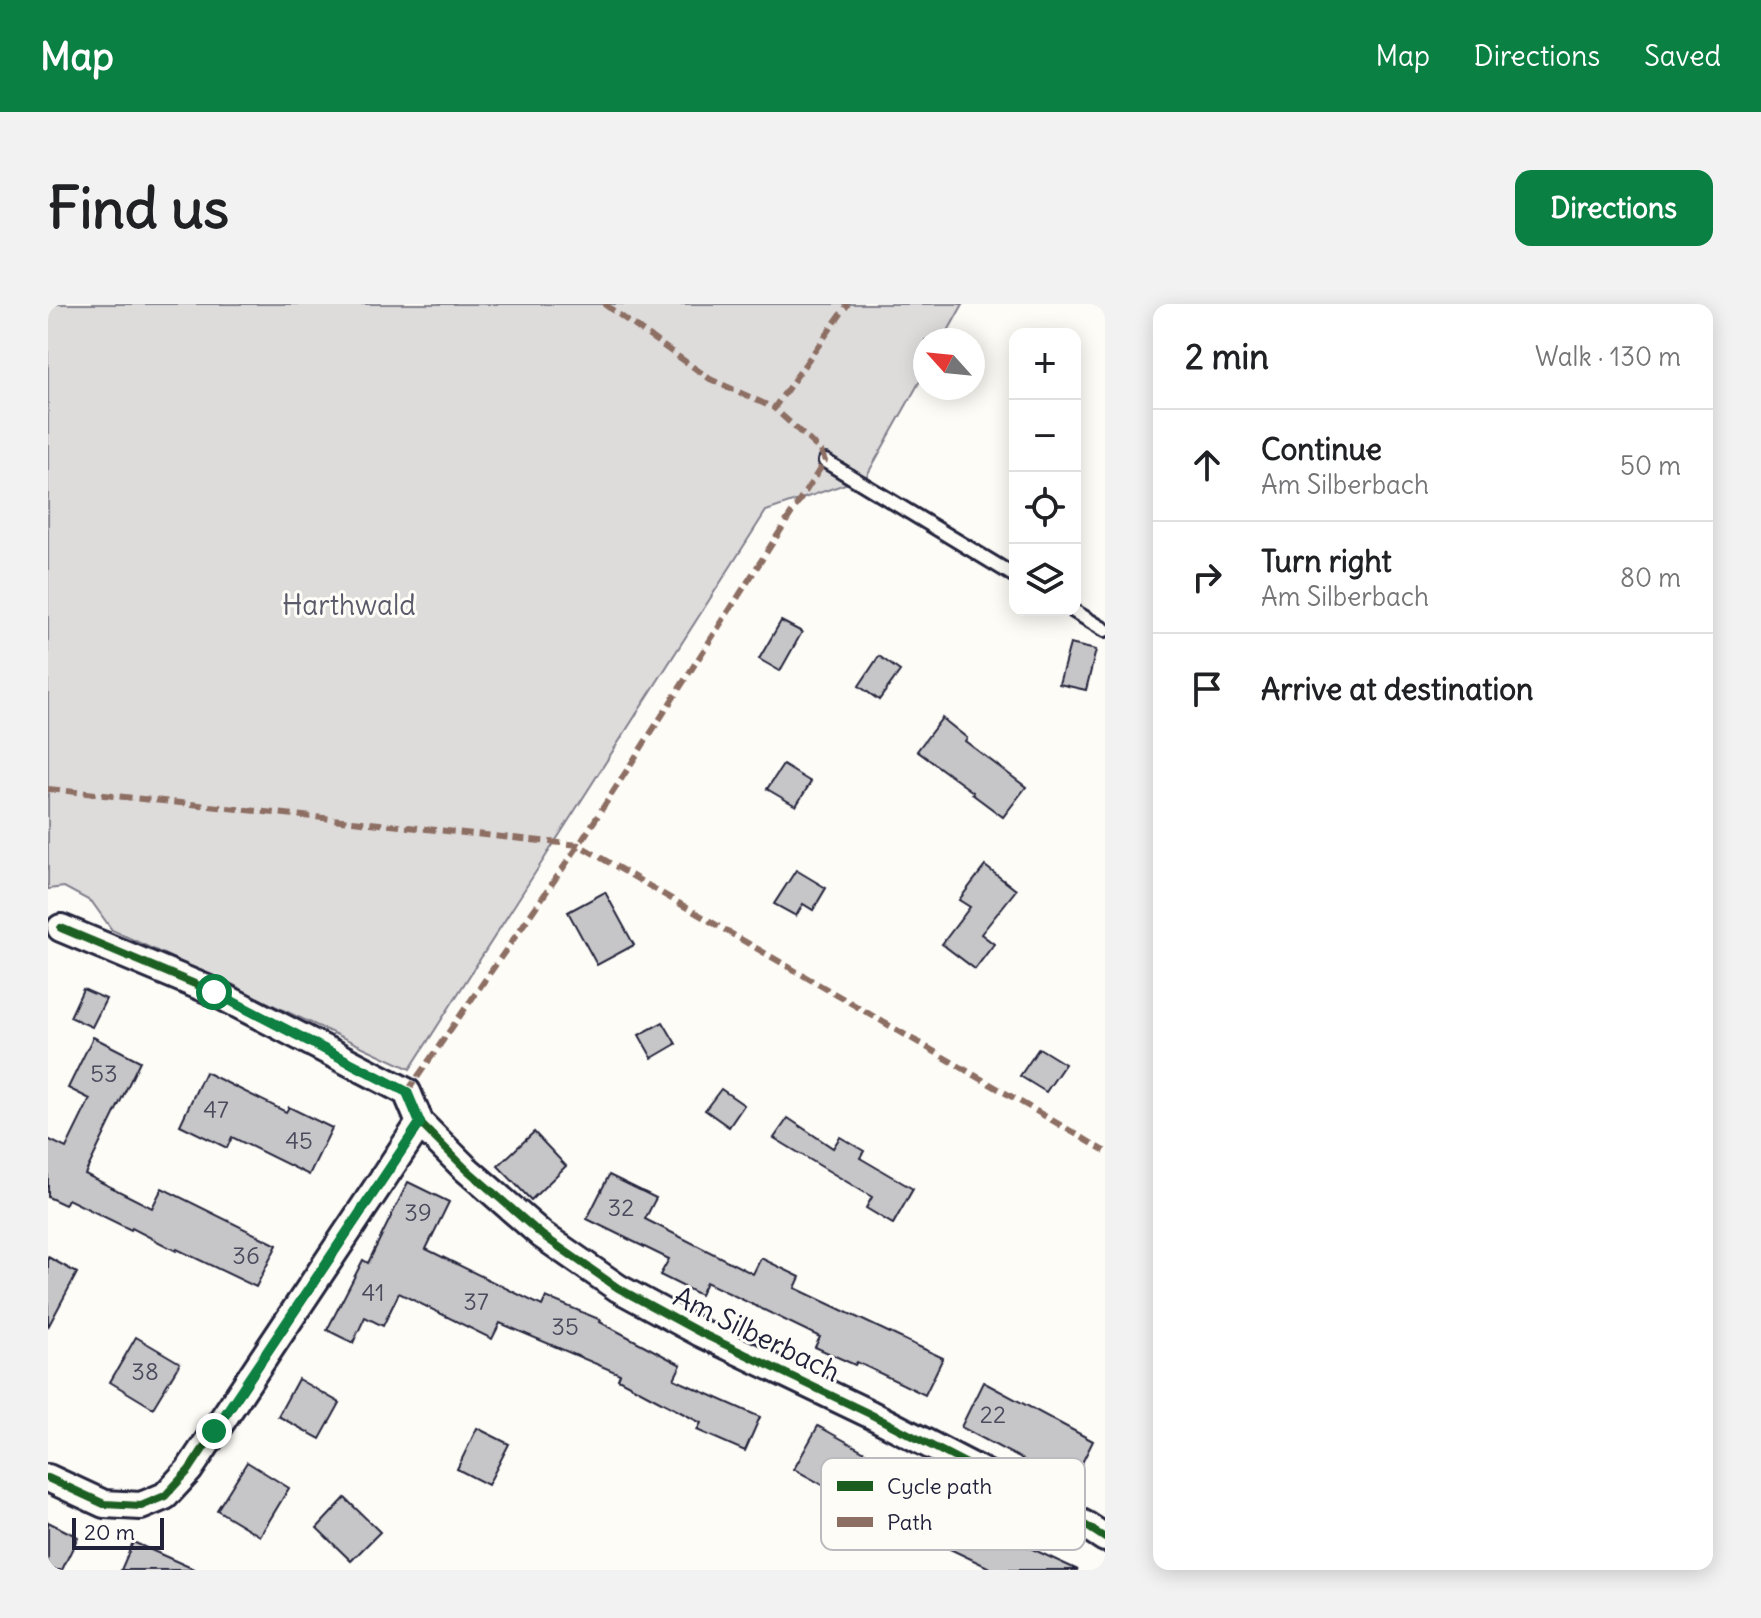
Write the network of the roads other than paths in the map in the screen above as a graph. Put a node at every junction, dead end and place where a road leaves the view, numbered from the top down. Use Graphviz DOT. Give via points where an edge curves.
graph roads {
  1 [pos="825,461"];
  2 [pos="1009,572"];
  3 [pos="1081,615"];
  4 [pos="1105,630"];
  5 [pos="61,928"];
  6 [pos="420,1123"];
  7 [pos="955,1458"];
  8 [pos="48,1478"];
  9 [pos="1085,1525"];
  10 [pos="1105,1538"];
  1 -- 2 [label="lane"];
  3 -- 4 [label="lane"];
  5 -- 6 [label="street, Am Silberbach" via="214,992 407,1092"];
  6 -- 7 [label="street, Am Silberbach" via="542,1235 618,1288"];
  6 -- 8 [label="street" via="189,1470 165,1496 141,1506 104,1504"];
  9 -- 10 [label="street, Am Silberbach"];
}
